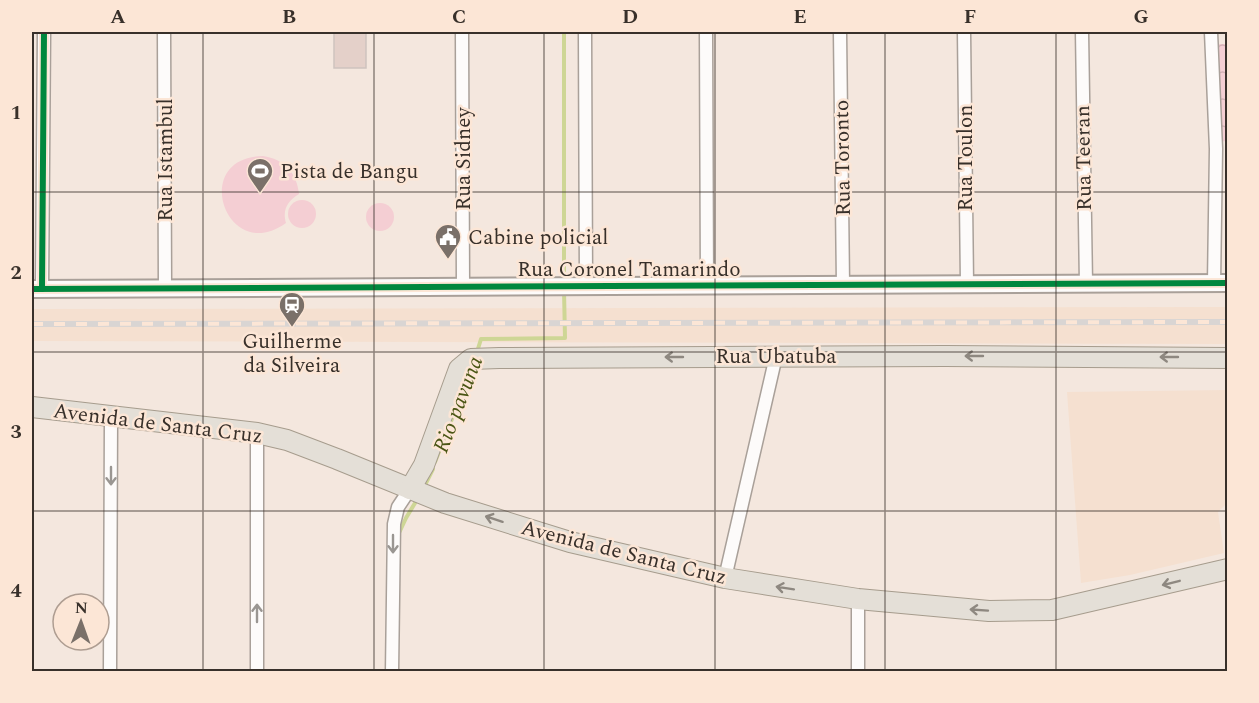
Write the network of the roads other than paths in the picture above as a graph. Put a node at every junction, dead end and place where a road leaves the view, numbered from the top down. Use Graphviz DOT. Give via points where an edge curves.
graph roads {
  1 [pos="44,32"];
  2 [pos="164,32"];
  3 [pos="462,32"];
  4 [pos="585,32"];
  5 [pos="706,32"];
  6 [pos="840,32"];
  7 [pos="964,32"];
  8 [pos="1082,32"];
  9 [pos="1212,32"];
  10 [pos="1222,149"];
  11 [pos="1220,283"];
  12 [pos="967,284"];
  13 [pos="1086,284"];
  14 [pos="843,285"];
  15 [pos="586,286"];
  16 [pos="707,286"];
  17 [pos="463,287"];
  18 [pos="165,288"];
  19 [pos="37,289"];
  20 [pos="776,356"];
  21 [pos="1227,358"];
  22 [pos="32,407"];
  23 [pos="111,417"];
  24 [pos="257,433"];
  25 [pos="410,489"];
  26 [pos="1227,569"];
  27 [pos="724,578"];
  28 [pos="858,599"];
  29 [pos="110,672"];
  30 [pos="257,672"];
  31 [pos="392,672"];
  32 [pos="858,672"];
  1 -- 19 [label="street"];
  2 -- 18 [label="street, Rua Istambul"];
  3 -- 17 [label="street, Rua Sidney"];
  4 -- 15 [label="street"];
  5 -- 16 [label="street"];
  6 -- 14 [label="street, Rua Toronto"];
  7 -- 12 [label="street, Rua Toulon"];
  8 -- 13 [label="street, Rua Teeran"];
  9 -- 10 [label="street"];
  10 -- 11 [label="street"];
  11 -- 13 [label="main road, Rua Coronel Tamarindo"];
  12 -- 13 [label="main road, Rua Coronel Tamarindo"];
  12 -- 14 [label="main road, Rua Coronel Tamarindo"];
  14 -- 16 [label="main road, Rua Coronel Tamarindo"];
  15 -- 16 [label="main road, Rua Coronel Tamarindo"];
  15 -- 17 [label="main road, Rua Coronel Tamarindo"];
  17 -- 18 [label="main road, Rua Coronel Tamarindo"];
  18 -- 19 [label="main road, Rua Coronel Tamarindo"];
  21 -- 20 [label="main road, Rua Ubatuba, one-way"];
  20 -- 25 [label="main road, Rua Ubatuba, one-way" via="471,359 459,369 424,465"];
  20 -- 27 [label="street"];
  22 -- 23 [label="main road, Avenida de Santa Cruz"];
  23 -- 24 [label="main road, Avenida de Santa Cruz"];
  23 -- 29 [label="street, one-way"];
  24 -- 25 [label="main road, Avenida de Santa Cruz" via="287,440"];
  30 -- 24 [label="street, one-way"];
  27 -- 25 [label="main road, Avenida de Santa Cruz, one-way" via="570,542"];
  25 -- 31 [label="street, one-way" via="398,507 394,524"];
  26 -- 28 [label="main road, Avenida de Santa Cruz, one-way" via="1052,610 978,610"];
  28 -- 27 [label="main road, Avenida de Santa Cruz, one-way"];
  28 -- 32 [label="street"];
}
